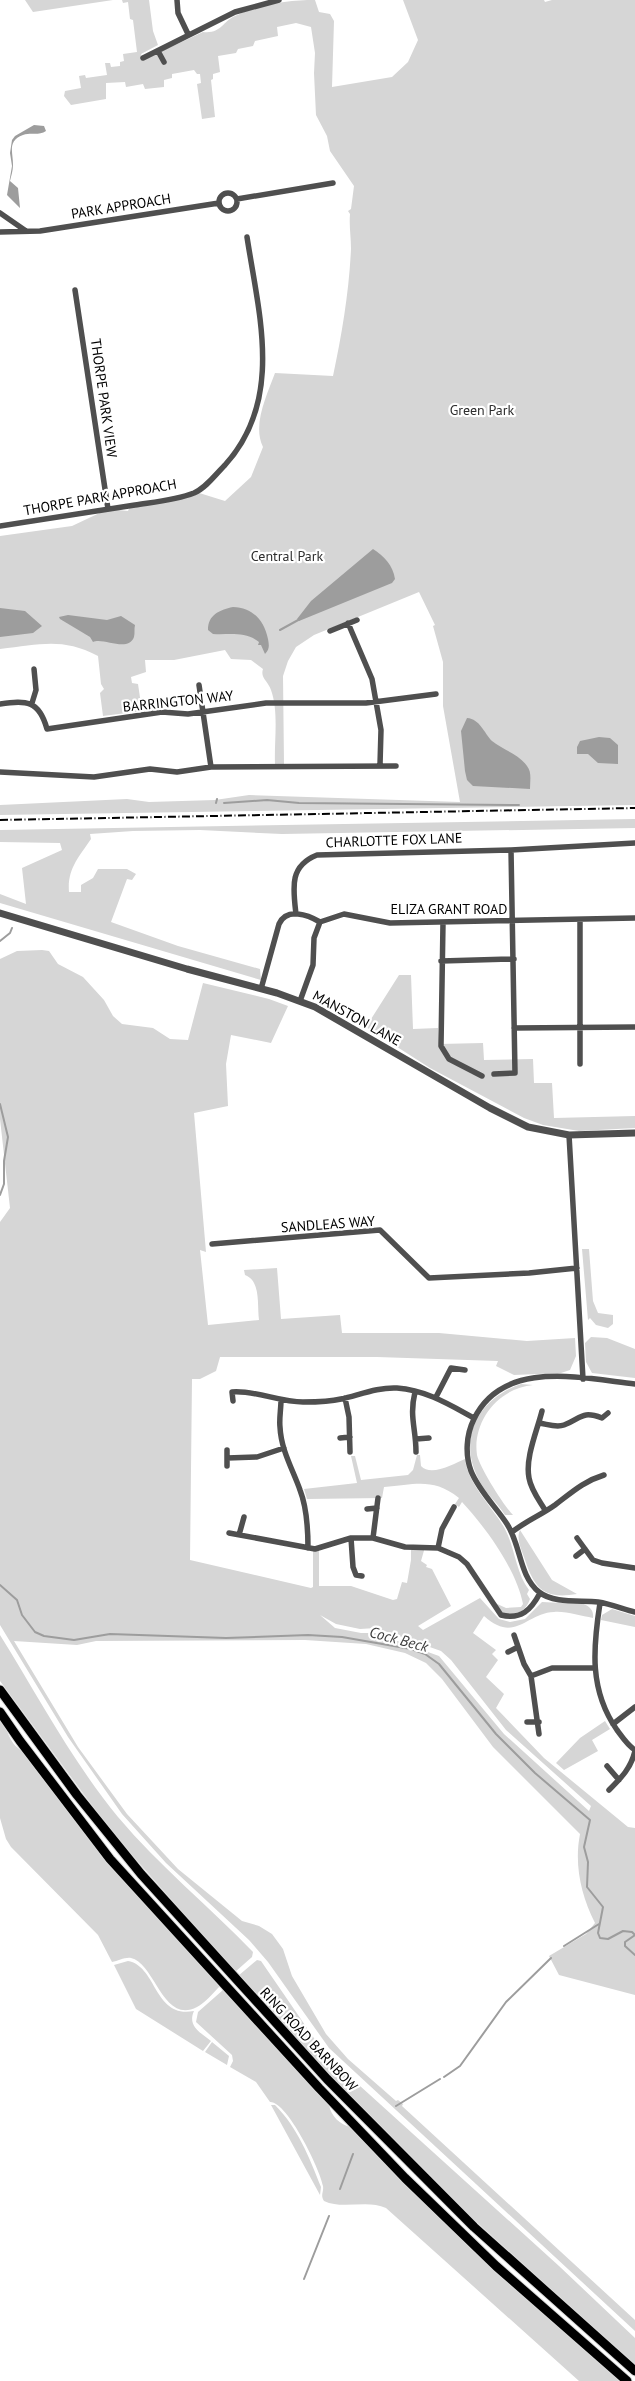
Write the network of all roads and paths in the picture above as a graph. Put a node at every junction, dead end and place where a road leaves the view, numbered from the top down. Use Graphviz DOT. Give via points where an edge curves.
graph roads {
  1 [pos="177,0"];
  2 [pos="279,0"];
  3 [pos="188,34"];
  4 [pos="158,51"];
  5 [pos="143,58"];
  6 [pos="164,62"];
  7 [pos="333,183"];
  8 [pos="236,199"];
  9 [pos="219,203"];
  10 [pos="0,213"];
  11 [pos="26,231"];
  12 [pos="0,232"];
  13 [pos="247,237"];
  14 [pos="75,290"];
  15 [pos="108,509"];
  16 [pos="0,526"];
  17 [pos="357,620"];
  18 [pos="348,623"];
  19 [pos="330,630"];
  20 [pos="34,669"];
  21 [pos="199,685"];
  22 [pos="436,694"];
  23 [pos="376,700"];
  24 [pos="32,703"];
  25 [pos="0,704"];
  26 [pos="204,712"];
  27 [pos="380,765"];
  28 [pos="396,766"];
  29 [pos="211,767"];
  30 [pos="0,772"];
  31 [pos="635,843"];
  32 [pos="511,850"];
  33 [pos="0,913"];
  34 [pos="296,914"];
  35 [pos="635,918"];
  36 [pos="580,920"];
  37 [pos="320,922"];
  38 [pos="511,922"];
  39 [pos="444,923"];
  40 [pos="514,959"];
  41 [pos="442,961"];
  42 [pos="261,989"];
  43 [pos="300,1001"];
  44 [pos="635,1027"];
  45 [pos="514,1028"];
  46 [pos="580,1029"];
  47 [pos="580,1064"];
  48 [pos="494,1074"];
  49 [pos="482,1076"];
  50 [pos="635,1133"];
  51 [pos="569,1135"];
  52 [pos="212,1244"];
  53 [pos="577,1268"];
  54 [pos="465,1370"];
  55 [pos="583,1379"];
  56 [pos="635,1384"];
  57 [pos="415,1392"];
  58 [pos="436,1397"];
  59 [pos="344,1398"];
  60 [pos="281,1400"];
  61 [pos="232,1401"];
  62 [pos="542,1411"];
  63 [pos="608,1413"];
  64 [pos="474,1418"];
  65 [pos="539,1423"];
  66 [pos="350,1437"];
  67 [pos="340,1438"];
  68 [pos="429,1438"];
  69 [pos="416,1439"];
  70 [pos="284,1448"];
  71 [pos="227,1450"];
  72 [pos="350,1452"];
  73 [pos="416,1452"];
  74 [pos="227,1458"];
  75 [pos="227,1466"];
  76 [pos="604,1475"];
  77 [pos="378,1498"];
  78 [pos="454,1507"];
  79 [pos="377,1508"];
  80 [pos="367,1509"];
  81 [pos="545,1510"];
  82 [pos="443,1512"];
  83 [pos="449,1515"];
  84 [pos="244,1517"];
  85 [pos="512,1532"];
  86 [pos="229,1533"];
  87 [pos="239,1535"];
  88 [pos="351,1538"];
  89 [pos="374,1538"];
  90 [pos="577,1538"];
  91 [pos="308,1548"];
  92 [pos="438,1548"];
  93 [pos="585,1549"];
  94 [pos="576,1556"];
  95 [pos="635,1568"];
  96 [pos="362,1576"];
  97 [pos="540,1593"];
  98 [pos="600,1602"];
  99 [pos="635,1612"];
  100 [pos="514,1635"];
  101 [pos="518,1647"];
  102 [pos="508,1652"];
  103 [pos="594,1668"];
  104 [pos="531,1676"];
  105 [pos="0,1690"];
  106 [pos="635,1707"];
  107 [pos="0,1712"];
  108 [pos="527,1722"];
  109 [pos="539,1722"];
  110 [pos="614,1724"];
  111 [pos="539,1734"];
  112 [pos="635,1750"];
  113 [pos="607,1766"];
  114 [pos="619,1780"];
  115 [pos="610,1790"];
  116 [pos="635,2371"];
  117 [pos="627,2381"];
  1 -- 3 [label="street" via="178,13"];
  2 -- 3 [label="street" via="235,12"];
  3 -- 4 [label="street"];
  4 -- 5 [label="street"];
  4 -- 6 [label="street"];
  7 -- 8 [label="street"];
  8 -- 9 [label="street, PARK APPROACH" via="225,194"];
  8 -- 9 [label="street, PARK APPROACH" via="237,205 230,211 224,210"];
  9 -- 11 [label="street, PARK APPROACH"];
  10 -- 11 [label="street"];
  11 -- 12 [label="street, PARK APPROACH"];
  13 -- 15 [label="street, THORPE PARK APPROACH" via="264,354 262,386 248,433 234,454 196,492"];
  14 -- 15 [label="street, THORPE PARK VIEW"];
  15 -- 16 [label="street, THORPE PARK APPROACH"];
  17 -- 18 [label="street"];
  18 -- 19 [label="street"];
  18 -- 23 [label="street" via="372,679"];
  20 -- 24 [label="street" via="36,690"];
  21 -- 26 [label="street"];
  22 -- 23 [label="street, BARRINGTON WAY"];
  23 -- 26 [label="street, BARRINGTON WAY" via="266,703"];
  23 -- 27 [label="street"];
  24 -- 25 [label="street" via="22,700"];
  24 -- 26 [label="street, BARRINGTON WAY" via="47,729 162,712 179,715"];
  26 -- 29 [label="street"];
  27 -- 28 [label="street"];
  27 -- 29 [label="street"];
  29 -- 30 [label="street" via="177,772 150,769 94,777"];
  31 -- 32 [label="street, CHARLOTTE FOX LANE"];
  32 -- 34 [label="street, CHARLOTTE FOX LANE" via="317,855 303,862 296,872"];
  32 -- 38 [label="street"];
  33 -- 42 [label="street, MANSTON LANE"];
  34 -- 37 [label="street"];
  34 -- 42 [label="street" via="281,920"];
  35 -- 36 [label="street, ELIZA GRANT ROAD"];
  36 -- 38 [label="street, ELIZA GRANT ROAD"];
  36 -- 46 [label="street"];
  37 -- 39 [label="street, ELIZA GRANT ROAD" via="344,914 390,923"];
  37 -- 43 [label="street" via="314,938 314,965"];
  38 -- 39 [label="street, ELIZA GRANT ROAD"];
  38 -- 40 [label="street"];
  39 -- 41 [label="street"];
  40 -- 41 [label="street"];
  40 -- 45 [label="street"];
  41 -- 49 [label="street" via="441,1046 449,1060"];
  42 -- 43 [label="street, MANSTON LANE"];
  43 -- 51 [label="street, MANSTON LANE" via="318,1008 528,1127"];
  44 -- 46 [label="street"];
  45 -- 46 [label="street"];
  45 -- 48 [label="street" via="515,1073"];
  46 -- 47 [label="street"];
  50 -- 51 [label="street, MANSTON LANE"];
  51 -- 53 [label="street"];
  52 -- 53 [label="street, SANDLEAS WAY" via="380,1230 430,1278"];
  53 -- 55 [label="street"];
  54 -- 58 [label="street" via="451,1368"];
  55 -- 56 [label="street"];
  55 -- 64 [label="street" via="548,1377 516,1381 494,1393"];
  57 -- 58 [label="street"];
  57 -- 59 [label="street" via="397,1388"];
  57 -- 69 [label="street" via="411,1422"];
  58 -- 64 [label="street"];
  59 -- 60 [label="street" via="316,1402"];
  59 -- 66 [label="street"];
  60 -- 61 [label="street" via="232,1392"];
  60 -- 70 [label="street" via="280,1428"];
  62 -- 65 [label="street"];
  63 -- 65 [label="street" via="602,1418 580,1415 563,1425"];
  64 -- 85 [label="street" via="468,1436 469,1463 479,1486"];
  65 -- 81 [label="street" via="528,1464 528,1477"];
  66 -- 67 [label="street"];
  66 -- 72 [label="street"];
  68 -- 69 [label="street"];
  69 -- 73 [label="street"];
  70 -- 74 [label="street" via="257,1457"];
  70 -- 91 [label="street" via="305,1507"];
  71 -- 74 [label="street"];
  74 -- 75 [label="street"];
  76 -- 81 [label="street" via="581,1484"];
  77 -- 79 [label="street"];
  78 -- 83 [label="street"];
  79 -- 80 [label="street"];
  79 -- 89 [label="street"];
  81 -- 85 [label="street"];
  82 -- 83 [label="street"];
  83 -- 92 [label="street" via="442,1528"];
  84 -- 87 [label="street"];
  85 -- 97 [label="street" via="528,1579"];
  86 -- 87 [label="street"];
  87 -- 91 [label="street"];
  88 -- 89 [label="street"];
  88 -- 91 [label="street" via="315,1549"];
  88 -- 96 [label="street" via="353,1568 356,1575"];
  89 -- 92 [label="street" via="405,1547"];
  90 -- 93 [label="street"];
  92 -- 97 [label="street" via="459,1557 471,1568 501,1615 511,1618 522,1615 533,1607"];
  93 -- 94 [label="street"];
  93 -- 95 [label="street" via="593,1560"];
  97 -- 98 [label="street" via="553,1598"];
  98 -- 99 [label="street"];
  98 -- 103 [label="street" via="594,1640"];
  100 -- 101 [label="street"];
  101 -- 102 [label="street"];
  101 -- 104 [label="street"];
  103 -- 104 [label="street" via="552,1668"];
  103 -- 110 [label="street" via="598,1693"];
  104 -- 109 [label="street"];
  105 -- 116 [label="highway, RING ROAD BARNBOW" via="77,1795 141,1874 327,2080 467,2221"];
  106 -- 110 [label="street"];
  107 -- 117 [label="highway, RING ROAD BARNBOW" via="110,1859 319,2088 496,2266"];
  108 -- 109 [label="street"];
  109 -- 111 [label="street"];
  110 -- 112 [label="street"];
  112 -- 114 [label="street" via="632,1762"];
  113 -- 114 [label="street"];
  114 -- 115 [label="street"];
}
